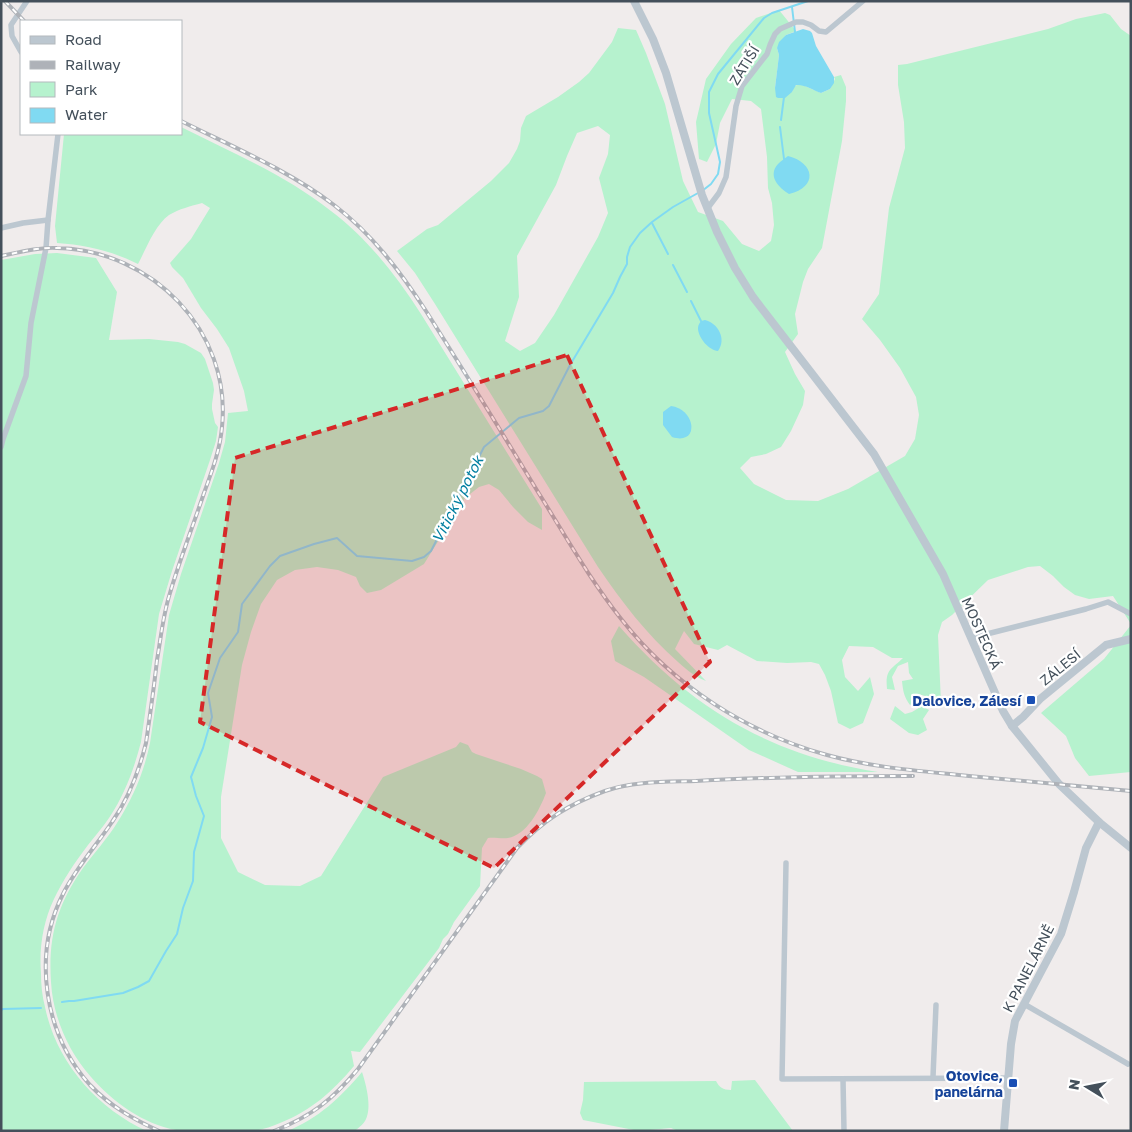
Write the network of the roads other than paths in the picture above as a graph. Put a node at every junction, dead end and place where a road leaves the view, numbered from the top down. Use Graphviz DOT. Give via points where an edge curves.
graph roads {
  1 [pos="27,1"];
  2 [pos="634,1"];
  3 [pos="863,1"];
  4 [pos="20,50"];
  5 [pos="58,135"];
  6 [pos="708,209"];
  7 [pos="48,220"];
  8 [pos="1,228"];
  9 [pos="1,448"];
  10 [pos="1131,614"];
  11 [pos="971,638"];
  12 [pos="1131,639"];
  13 [pos="1012,726"];
  14 [pos="1099,822"];
  15 [pos="1131,848"];
  16 [pos="786,863"];
  17 [pos="1024,1004"];
  18 [pos="936,1005"];
  19 [pos="1128,1064"];
  20 [pos="933,1077"];
  21 [pos="1008,1078"];
  22 [pos="843,1079"];
  23 [pos="844,1131"];
  24 [pos="1004,1131"];
  1 -- 4 [label="street" via="11,25 12,36"];
  2 -- 6 [label="street, MOSTECKÁ" via="666,73"];
  3 -- 6 [label="street, ZÁTIŠÍ" via="826,32 796,22 776,34 767,54 742,86 726,177"];
  5 -- 7 [label="street"];
  6 -- 11 [label="street, MOSTECKÁ" via="735,268 753,297 874,454 943,574"];
  7 -- 8 [label="street"];
  7 -- 9 [label="street" via="26,376"];
  10 -- 11 [label="street" via="1108,602"];
  11 -- 13 [label="street, MOSTECKÁ"];
  12 -- 13 [label="street, ZÁLESÍ" via="1106,645"];
  13 -- 14 [label="street, MOSTECKÁ" via="1059,784"];
  14 -- 15 [label="street, MOSTECKÁ"];
  14 -- 17 [label="street, K PANELÁRNĚ" via="1086,848 1061,934"];
  16 -- 22 [label="street" via="782,1079"];
  17 -- 19 [label="street"];
  17 -- 21 [label="street, K PANELÁRNĚ" via="1014,1022"];
  18 -- 20 [label="street"];
  20 -- 21 [label="street"];
  20 -- 22 [label="street"];
  21 -- 24 [label="street, K PANELÁRNĚ"];
  22 -- 23 [label="street"];
}
